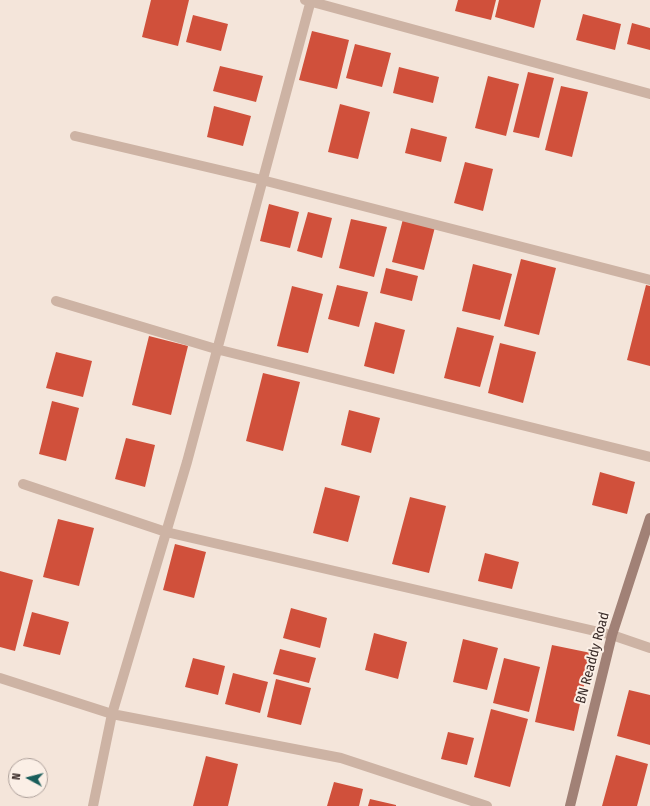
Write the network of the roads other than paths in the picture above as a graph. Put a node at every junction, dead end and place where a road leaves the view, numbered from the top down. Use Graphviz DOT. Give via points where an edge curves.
graph roads {
  1 [pos="309,0"];
  2 [pos="650,94"];
  3 [pos="75,136"];
  4 [pos="262,180"];
  5 [pos="650,280"];
  6 [pos="56,300"];
  7 [pos="216,350"];
  8 [pos="650,457"];
  9 [pos="23,484"];
  10 [pos="650,518"];
  11 [pos="166,532"];
  12 [pos="612,636"];
  13 [pos="650,648"];
  14 [pos="0,678"];
  15 [pos="112,714"];
  16 [pos="93,806"];
  17 [pos="486,806"];
  18 [pos="570,806"];
  1 -- 2 [label="street"];
  1 -- 4 [label="street"];
  3 -- 4 [label="street"];
  4 -- 5 [label="street"];
  4 -- 7 [label="street"];
  6 -- 7 [label="street"];
  7 -- 8 [label="street"];
  7 -- 11 [label="street"];
  9 -- 11 [label="street"];
  10 -- 12 [label="street, BN Readdy Road"];
  11 -- 12 [label="street"];
  11 -- 15 [label="street"];
  12 -- 13 [label="street"];
  12 -- 18 [label="street, BN Readdy Road"];
  14 -- 15 [label="street"];
  15 -- 16 [label="street"];
  15 -- 17 [label="street" via="341,758"];
}
